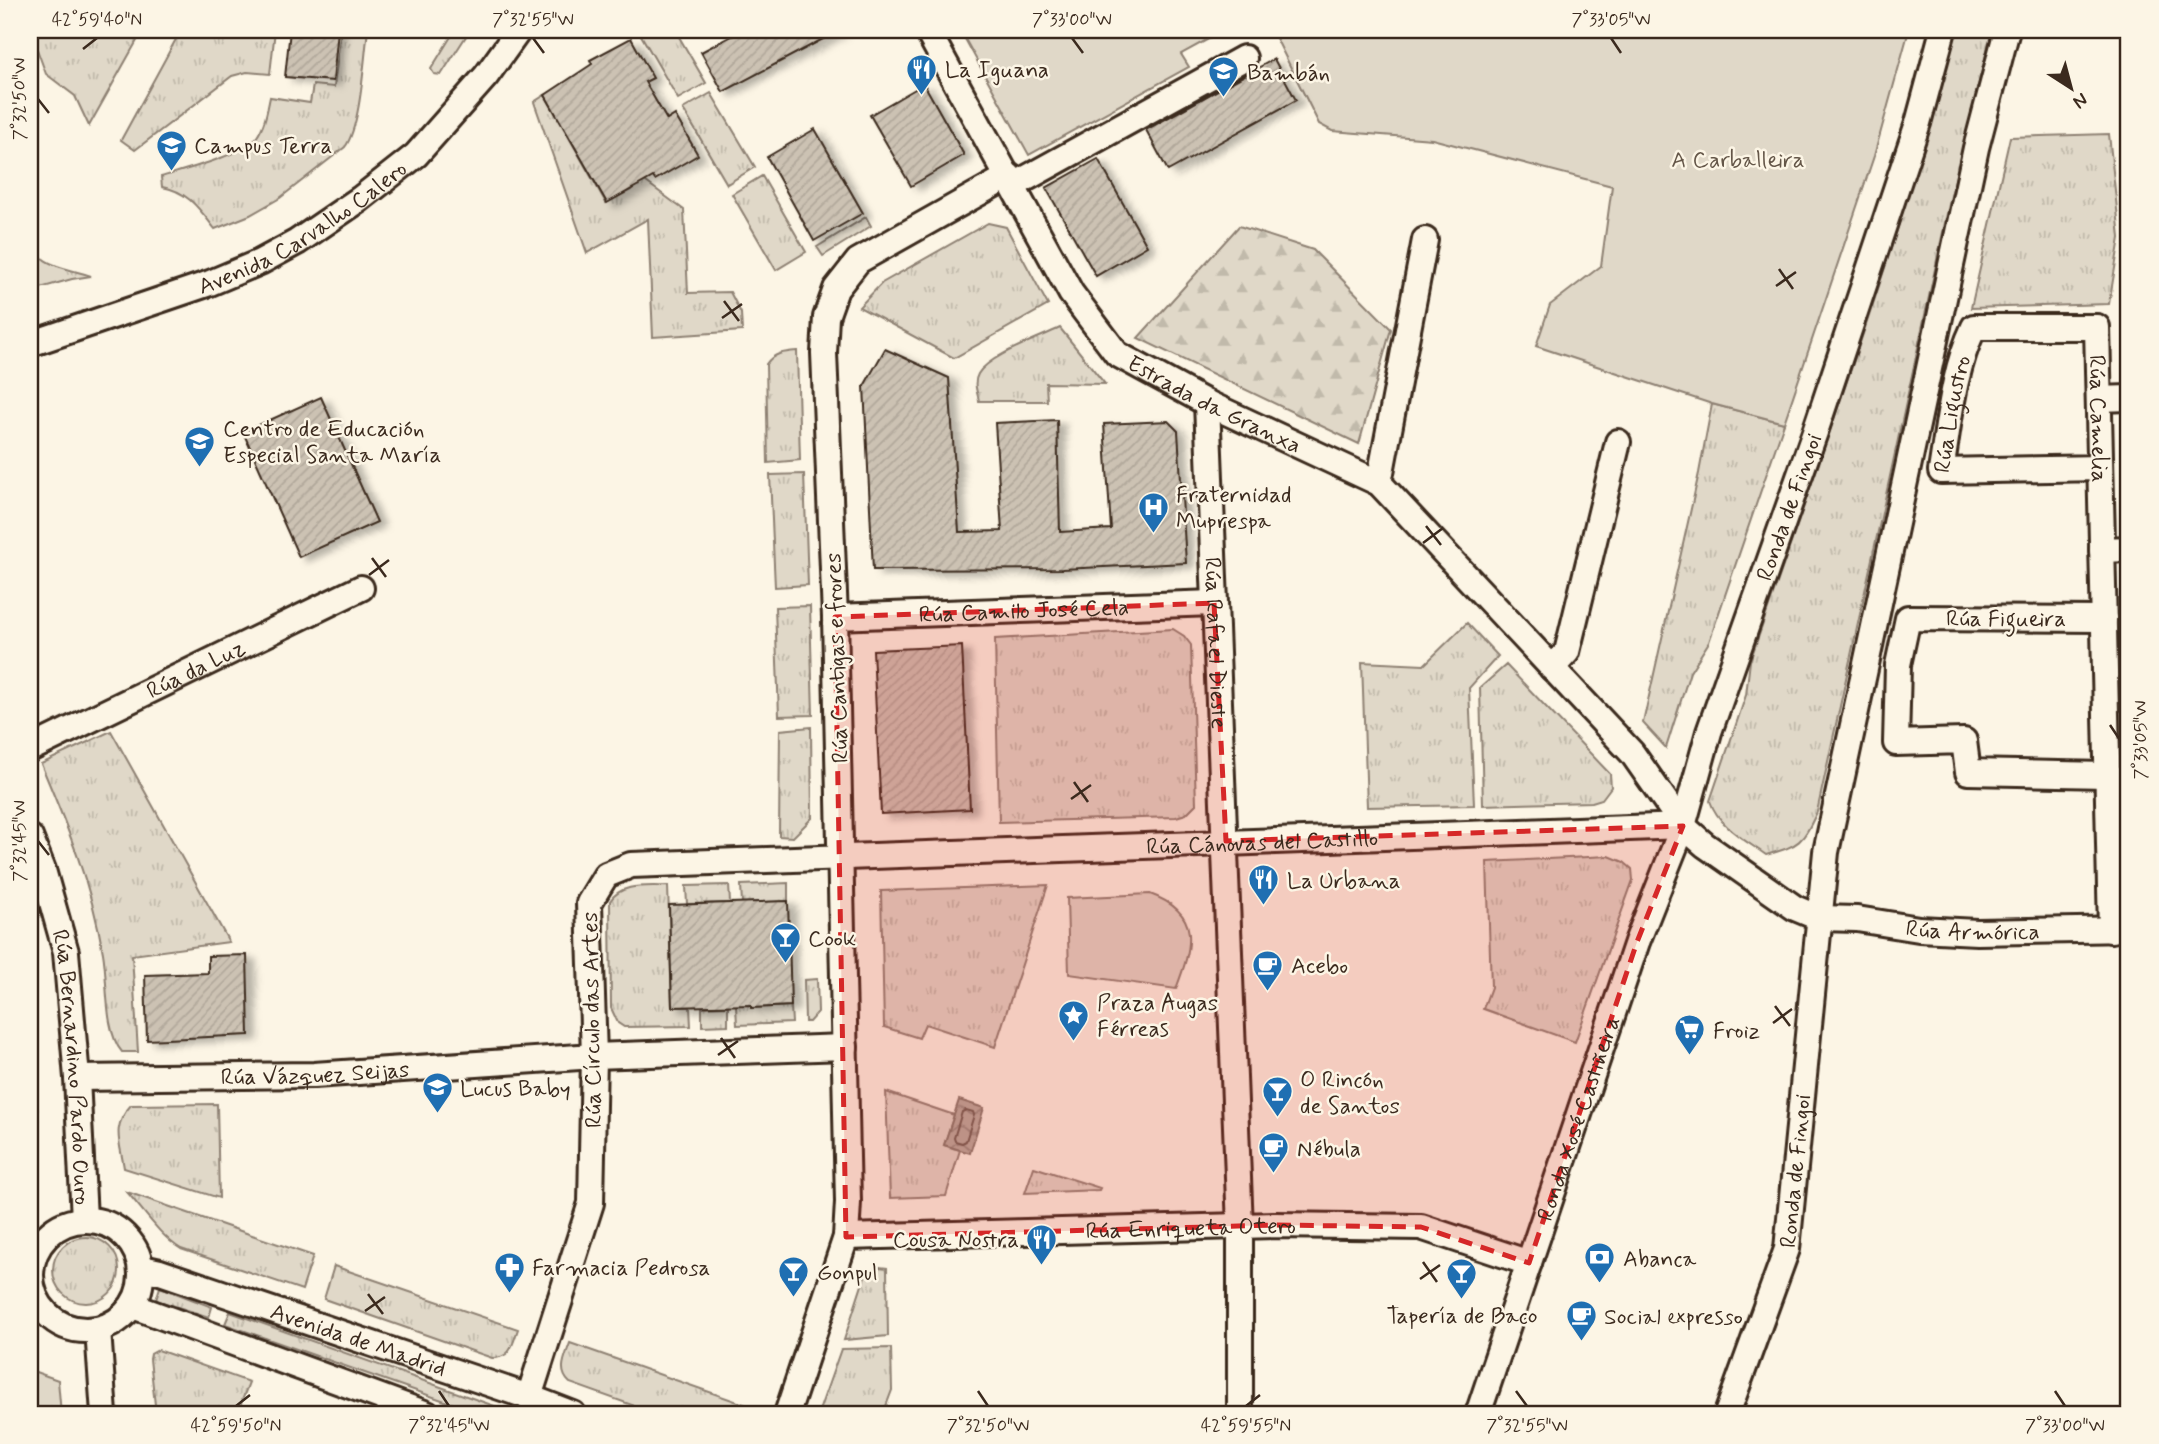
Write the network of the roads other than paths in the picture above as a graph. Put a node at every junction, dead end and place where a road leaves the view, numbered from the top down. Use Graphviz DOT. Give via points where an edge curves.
graph roads {
  1 [pos="519,30"];
  2 [pos="927,30"];
  3 [pos="1943,30"];
  4 [pos="2007,30"];
  5 [pos="1244,58"];
  6 [pos="1011,181"];
  7 [pos="1425,240"];
  8 [pos="2097,327"];
  9 [pos="30,344"];
  10 [pos="2129,398"];
  11 [pos="2099,399"];
  12 [pos="1207,403"];
  13 [pos="1618,442"];
  14 [pos="2100,468"];
  15 [pos="1379,483"];
  16 [pos="2129,549"];
  17 [pos="2102,551"];
  18 [pos="361,588"];
  19 [pos="1214,603"];
  20 [pos="835,617"];
  21 [pos="2104,619"];
  22 [pos="1552,668"];
  23 [pos="30,750"];
  24 [pos="2106,775"];
  25 [pos="1683,826"];
  26 [pos="30,837"];
  27 [pos="1226,841"];
  28 [pos="841,859"];
  29 [pos="1819,918"];
  30 [pos="2120,930"];
  31 [pos="845,1047"];
  32 [pos="594,1056"];
  33 [pos="77,1079"];
  34 [pos="84,1219"];
  35 [pos="1240,1227"];
  36 [pos="38,1232"];
  37 [pos="846,1237"];
  38 [pos="1530,1263"];
  39 [pos="142,1268"];
  40 [pos="30,1270"];
  41 [pos="133,1306"];
  42 [pos="97,1330"];
  43 [pos="529,1397"];
  44 [pos="104,1414"];
  45 [pos="427,1414"];
  46 [pos="573,1414"];
  47 [pos="787,1414"];
  48 [pos="1240,1414"];
  49 [pos="1478,1414"];
  50 [pos="1727,1414"];
  1 -- 9 [label="street, Avenida Carvalho Calero" via="486,76 416,155 298,242 210,283"];
  2 -- 6 [label="street, Estrada da Granxa"];
  3 -- 25 [label="street, Ronda de Fingoi" via="1918,123 1709,732"];
  4 -- 29 [label="street, Ronda de Fingoi" via="1976,148 1826,852"];
  5 -- 6 [label="street"];
  6 -- 12 [label="street, Estrada da Granxa" via="1071,293 1117,354"];
  6 -- 20 [label="street, Rúa Cantigas e frores" via="858,261 836,289 826,317 824,353"];
  7 -- 15 [label="street"];
  8 -- 11 [label="street, Rúa Camelia"];
  8 -- 14 [label="street, Rúa Ligustro" via="1973,327 1954,393 1941,471"];
  10 -- 11 [label="street"];
  11 -- 14 [label="street, Rúa Camelia"];
  12 -- 15 [label="street, Estrada da Granxa"];
  12 -- 19 [label="street, Rúa Rafael Dieste"];
  13 -- 22 [label="street" via="1567,652"];
  14 -- 17 [label="street, Rúa Camelia"];
  15 -- 22 [label="street, Estrada da Granxa"];
  16 -- 17 [label="street"];
  17 -- 21 [label="street, Rúa Camelia"];
  18 -- 23 [label="street, Rúa da Luz"];
  19 -- 20 [label="street, Rúa Camilo José Cela"];
  19 -- 27 [label="street, Rúa Rafael Dieste"];
  20 -- 28 [label="street, Rúa Cantigas e frores"];
  21 -- 24 [label="street, Rúa Camelia"];
  21 -- 24 [label="street, Rúa Figueira" via="1908,618 1898,665 1896,743 1964,741 1968,772"];
  22 -- 25 [label="street, Estrada da Granxa" via="1632,753"];
  24 -- 30 [label="street, Rúa Camelia"];
  25 -- 27 [label="street, Rúa Cánovas del Castillo"];
  25 -- 29 [label="street" via="1795,908"];
  25 -- 38 [label="street, Ronda Xosé Castiñeira" via="1637,942"];
  26 -- 33 [label="street, Rúa Bernardino Pardo Ouro" via="66,952"];
  27 -- 28 [label="street, Rúa Cánovas del Castillo"];
  27 -- 35 [label="street, Rúa Rafael Dieste"];
  28 -- 31 [label="street, Rúa Cantigas e frores"];
  28 -- 32 [label="street, Rúa Círculo das Artes" via="631,865 606,874 589,903"];
  29 -- 30 [label="street, Rúa Armórica" via="1977,932"];
  29 -- 50 [label="street, Ronda de Fingoi" via="1787,1249"];
  31 -- 32 [label="street, Rúa Vázquez Seijas"];
  31 -- 37 [label="street, Rúa Cantigas e frores"];
  32 -- 33 [label="street, Rúa Vázquez Seijas" via="314,1075"];
  32 -- 43 [label="street, Rúa Círculo das Artes" via="591,1203"];
  33 -- 34 [label="street, Rúa Bernardino Pardo Ouro"];
  34 -- 36 [label="street"];
  34 -- 39 [label="street" via="116,1228 134,1246"];
  35 -- 37 [label="street, Rúa Enriqueta Otero"];
  35 -- 38 [label="street, Rúa Enriqueta Otero" via="1421,1227"];
  35 -- 48 [label="street, Rúa Rafael Dieste"];
  36 -- 40 [label="street"];
  37 -- 47 [label="street, Rúa Cantigas e frores"];
  38 -- 49 [label="street, Ronda Xosé Castiñeira"];
  39 -- 41 [label="street"];
  39 -- 43 [label="street, Avenida de Madrid"];
  40 -- 42 [label="street" via="34,1297 43,1311 58,1323"];
  41 -- 42 [label="street" via="113,1324"];
  41 -- 45 [label="street, Avenida de Madrid"];
  42 -- 44 [label="street"];
  43 -- 46 [label="street, Avenida de Madrid"];
}
